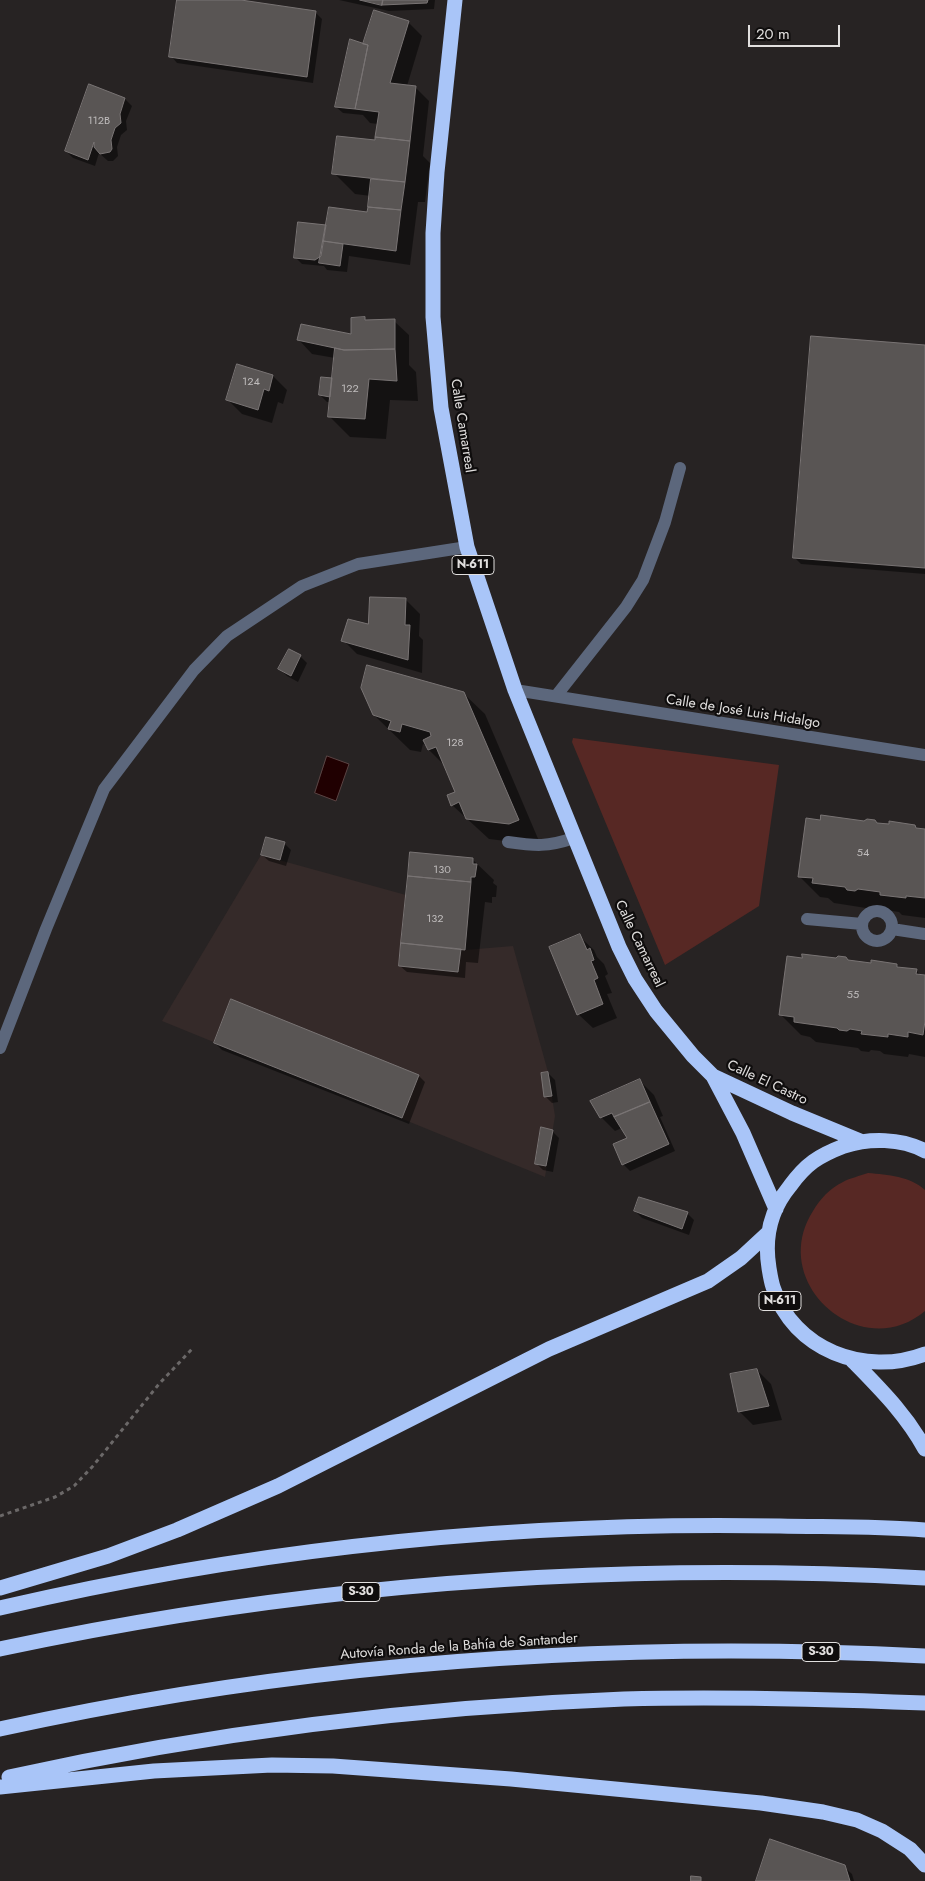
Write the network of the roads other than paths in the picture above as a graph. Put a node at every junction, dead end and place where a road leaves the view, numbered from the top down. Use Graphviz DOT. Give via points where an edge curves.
graph roads {
  1 [pos="456,0"];
  2 [pos="680,468"];
  3 [pos="467,547"];
  4 [pos="515,690"];
  5 [pos="556,696"];
  6 [pos="925,755"];
  7 [pos="574,838"];
  8 [pos="508,842"];
  9 [pos="807,919"];
  10 [pos="862,924"];
  11 [pos="892,929"];
  12 [pos="925,934"];
  13 [pos="0,1048"];
  14 [pos="713,1076"];
  15 [pos="860,1141"];
  16 [pos="925,1151"];
  17 [pos="776,1209"];
  18 [pos="768,1233"];
  19 [pos="925,1354"];
  20 [pos="852,1360"];
  21 [pos="925,1449"];
  22 [pos="925,1530"];
  23 [pos="925,1578"];
  24 [pos="0,1588"];
  25 [pos="0,1608"];
  26 [pos="0,1649"];
  27 [pos="925,1656"];
  28 [pos="925,1703"];
  29 [pos="0,1729"];
  30 [pos="0,1779"];
  31 [pos="0,1786"];
  32 [pos="925,1865"];
  1 -- 3 [label="highway, Calle Camarreal / N-611" via="437,172 433,317 441,408"];
  2 -- 5 [label="street" via="644,580"];
  3 -- 4 [label="highway, Calle Camarreal / N-611"];
  3 -- 13 [label="street" via="358,564 302,586 227,636 194,670 104,789"];
  4 -- 5 [label="street, Calle de José Luis Hidalgo"];
  4 -- 7 [label="highway, Calle Camarreal / N-611"];
  5 -- 6 [label="street, Calle de José Luis Hidalgo"];
  7 -- 8 [label="street" via="538,846"];
  7 -- 14 [label="highway, Calle Camarreal / N-611" via="635,979 673,1034"];
  9 -- 10 [label="street"];
  10 -- 11 [label="street" via="862,932 874,942 889,936"];
  10 -- 11 [label="street" via="865,916 880,911 892,921"];
  11 -- 12 [label="street"];
  14 -- 15 [label="highway, Calle El Castro / N-611"];
  14 -- 17 [label="highway, Calle El Castro / N-611" via="743,1133"];
  15 -- 16 [label="highway, N-611" via="893,1141"];
  15 -- 17 [label="highway, N-611" via="828,1152 804,1168 783,1194"];
  17 -- 18 [label="highway, N-611"];
  18 -- 20 [label="highway, N-611" via="767,1255 773,1287 788,1316 809,1339"];
  18 -- 24 [label="highway" via="741,1258 708,1281 549,1349 278,1486 108,1556"];
  19 -- 20 [label="highway, N-611" via="900,1361"];
  20 -- 21 [label="highway, N-611" via="896,1406"];
  22 -- 25 [label="highway" via="646,1526 395,1540 218,1564"];
  23 -- 26 [label="highway, S-30" via="725,1572 492,1580 245,1606"];
  27 -- 29 [label="highway, Autovía Ronda de la Bahía de Santander / S-30" via="716,1650 462,1661 248,1684"];
  28 -- 30 [label="highway" via="703,1698 566,1702 435,1711 344,1719 230,1735 80,1761"];
  31 -- 32 [label="highway" via="154,1771 272,1765 333,1766 511,1779 823,1812 857,1820 882,1831 910,1849"];
}
